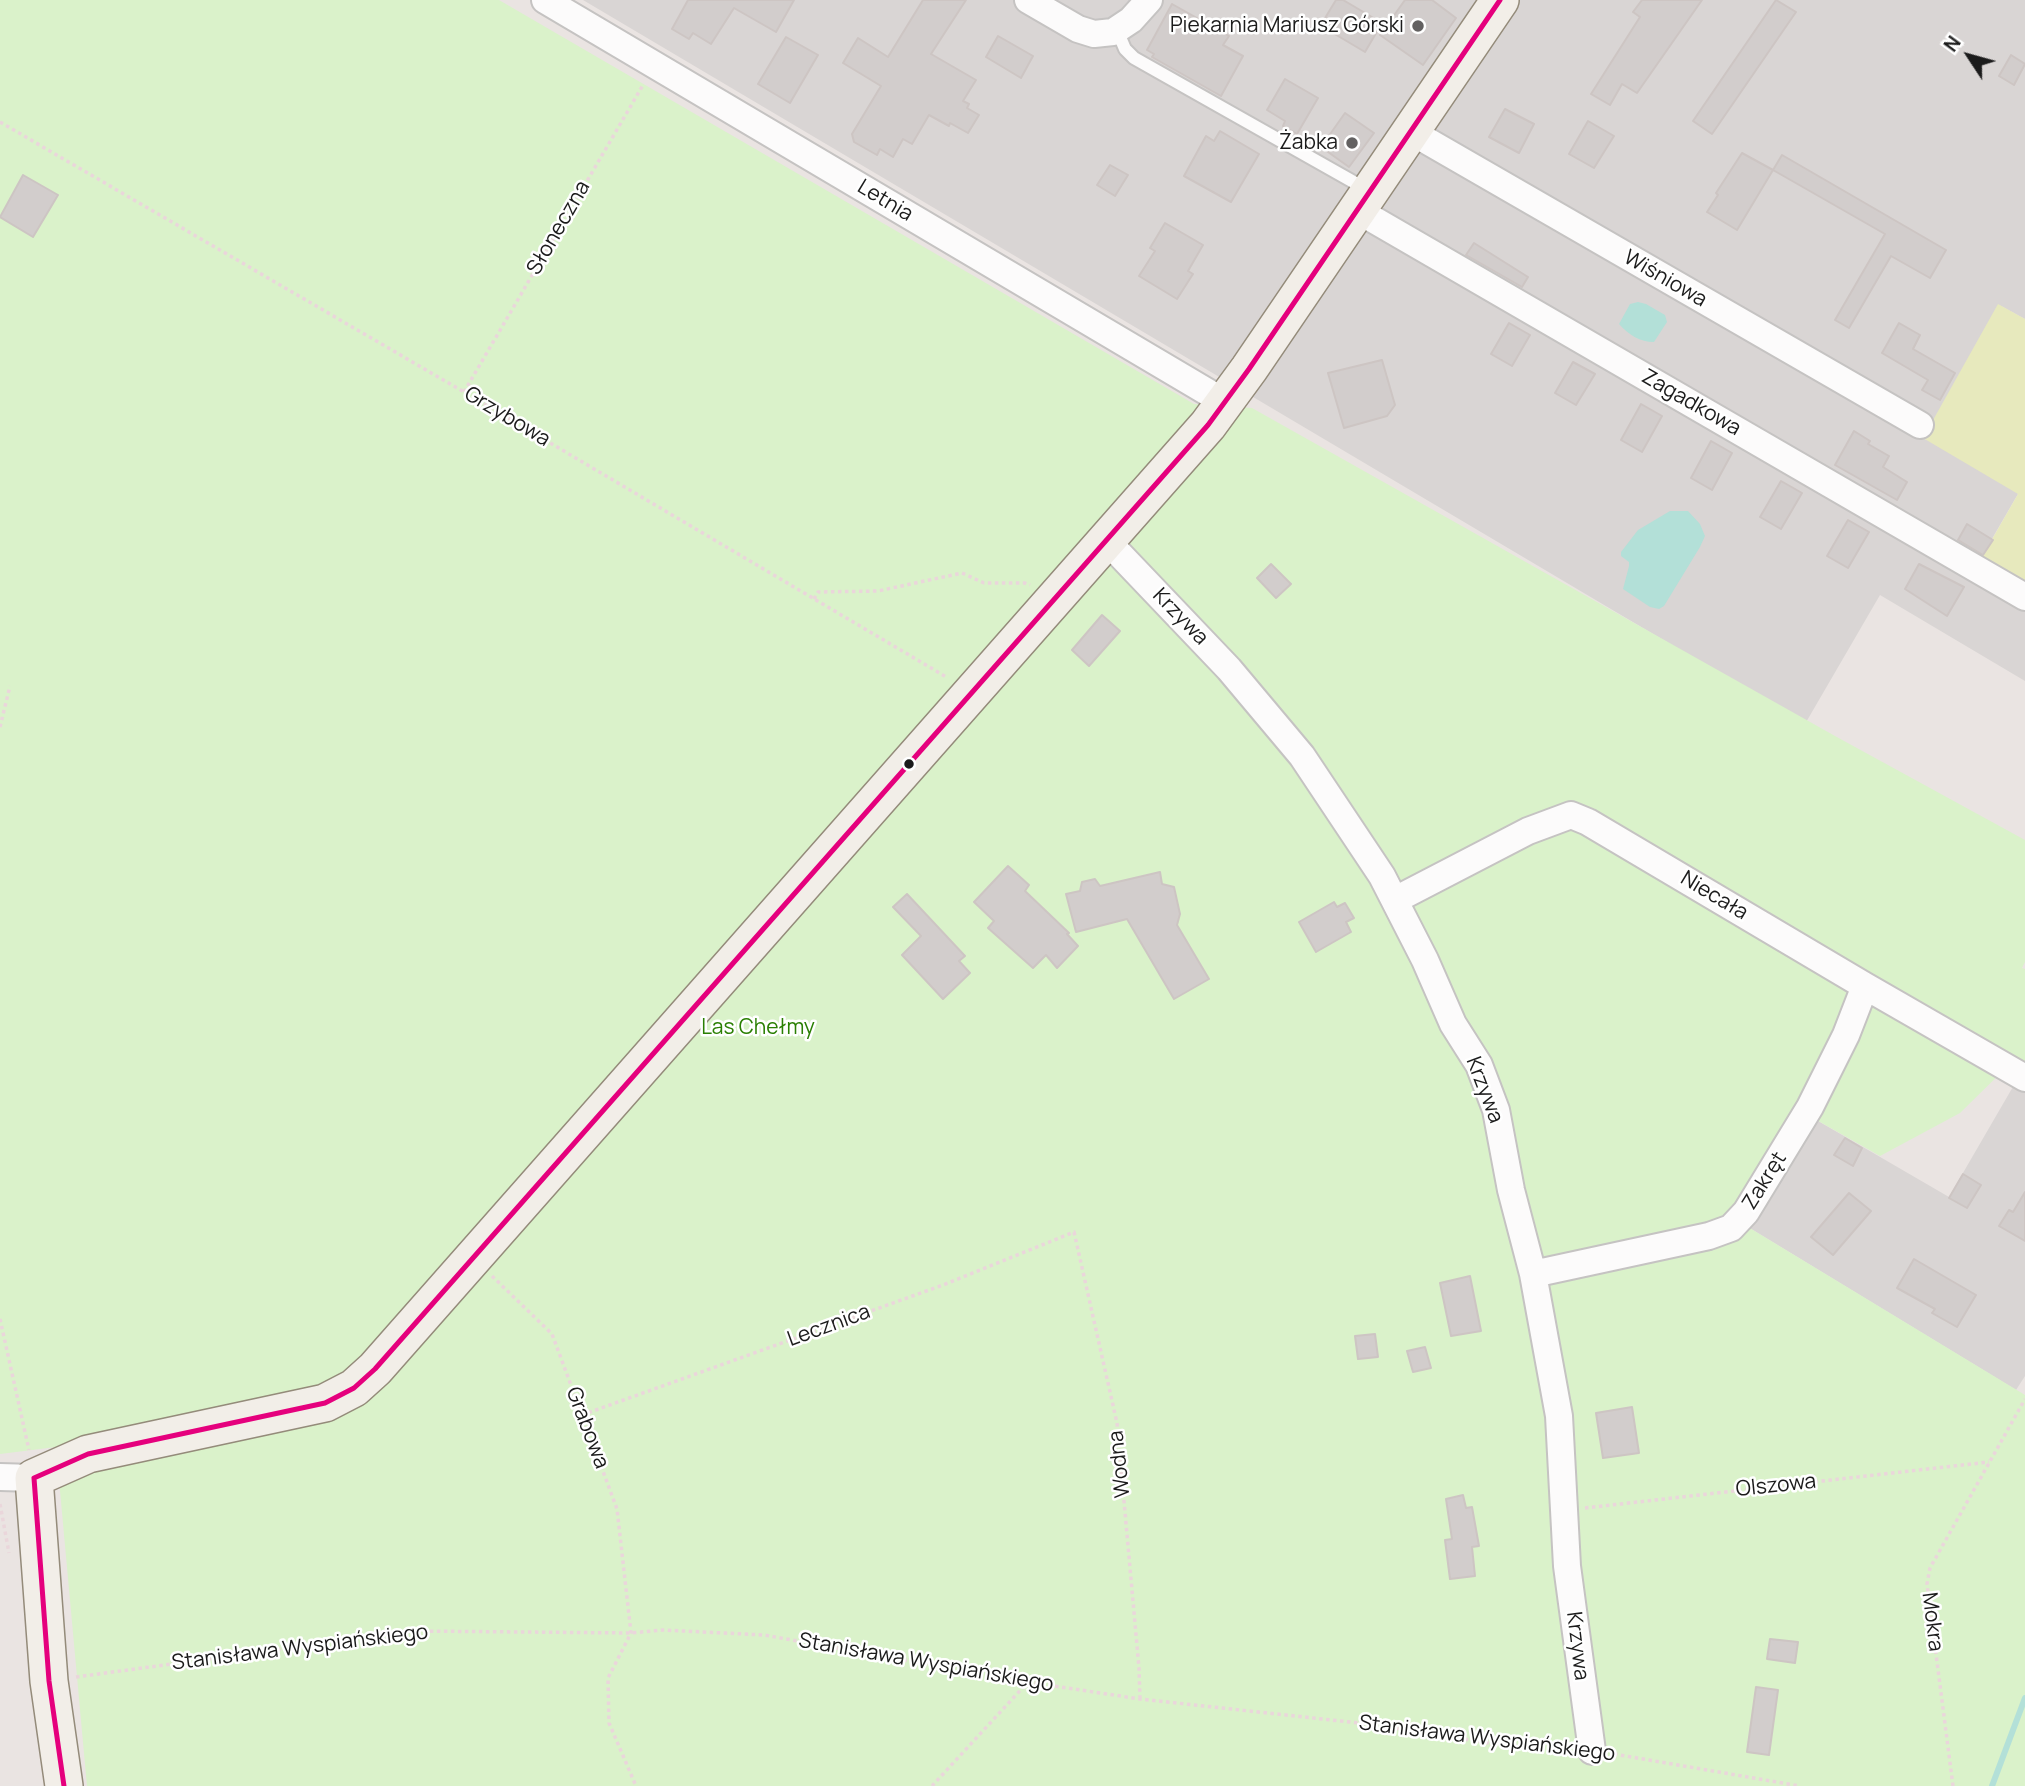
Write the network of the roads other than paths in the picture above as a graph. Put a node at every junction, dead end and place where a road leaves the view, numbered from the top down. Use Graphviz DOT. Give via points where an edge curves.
graph roads {
  1 [pos="545,0"];
  2 [pos="1028,0"];
  3 [pos="1149,0"];
  4 [pos="1492,2"];
  5 [pos="1117,30"];
  6 [pos="1410,131"];
  7 [pos="1363,200"];
  8 [pos="1226,403"];
  9 [pos="1920,425"];
  10 [pos="1107,541"];
  11 [pos="2025,597"];
  12 [pos="1395,900"];
  13 [pos="1865,986"];
  14 [pos="2025,1077"];
  15 [pos="1533,1274"];
  16 [pos="17,1477"];
  17 [pos="1592,1751"];
  18 [pos="64,1786"];
  1 -- 8 [label="street, Letnia"];
  2 -- 5 [label="street" via="1078,29 1094,34"];
  3 -- 5 [label="street"];
  4 -- 6 [label="street"];
  5 -- 7 [label="lane" via="1134,58"];
  6 -- 7 [label="street"];
  6 -- 9 [label="street, Wiśniowa"];
  7 -- 8 [label="street"];
  7 -- 11 [label="street, Zagadkowa"];
  8 -- 10 [label="street"];
  10 -- 12 [label="street, Krzywa" via="1229,669 1302,756"];
  10 -- 16 [label="street" via="375,1369 345,1394 313,1406 88,1454"];
  12 -- 13 [label="street, Niecała" via="1528,831 1571,815"];
  12 -- 15 [label="street, Krzywa" via="1453,1024 1479,1065 1496,1110"];
  13 -- 14 [label="street, Niecała"];
  13 -- 15 [label="street, Zakręt" via="1810,1107 1746,1212 1731,1228"];
  15 -- 17 [label="street, Krzywa" via="1559,1416 1567,1566"];
  16 -- 18 [label="street"];
}
